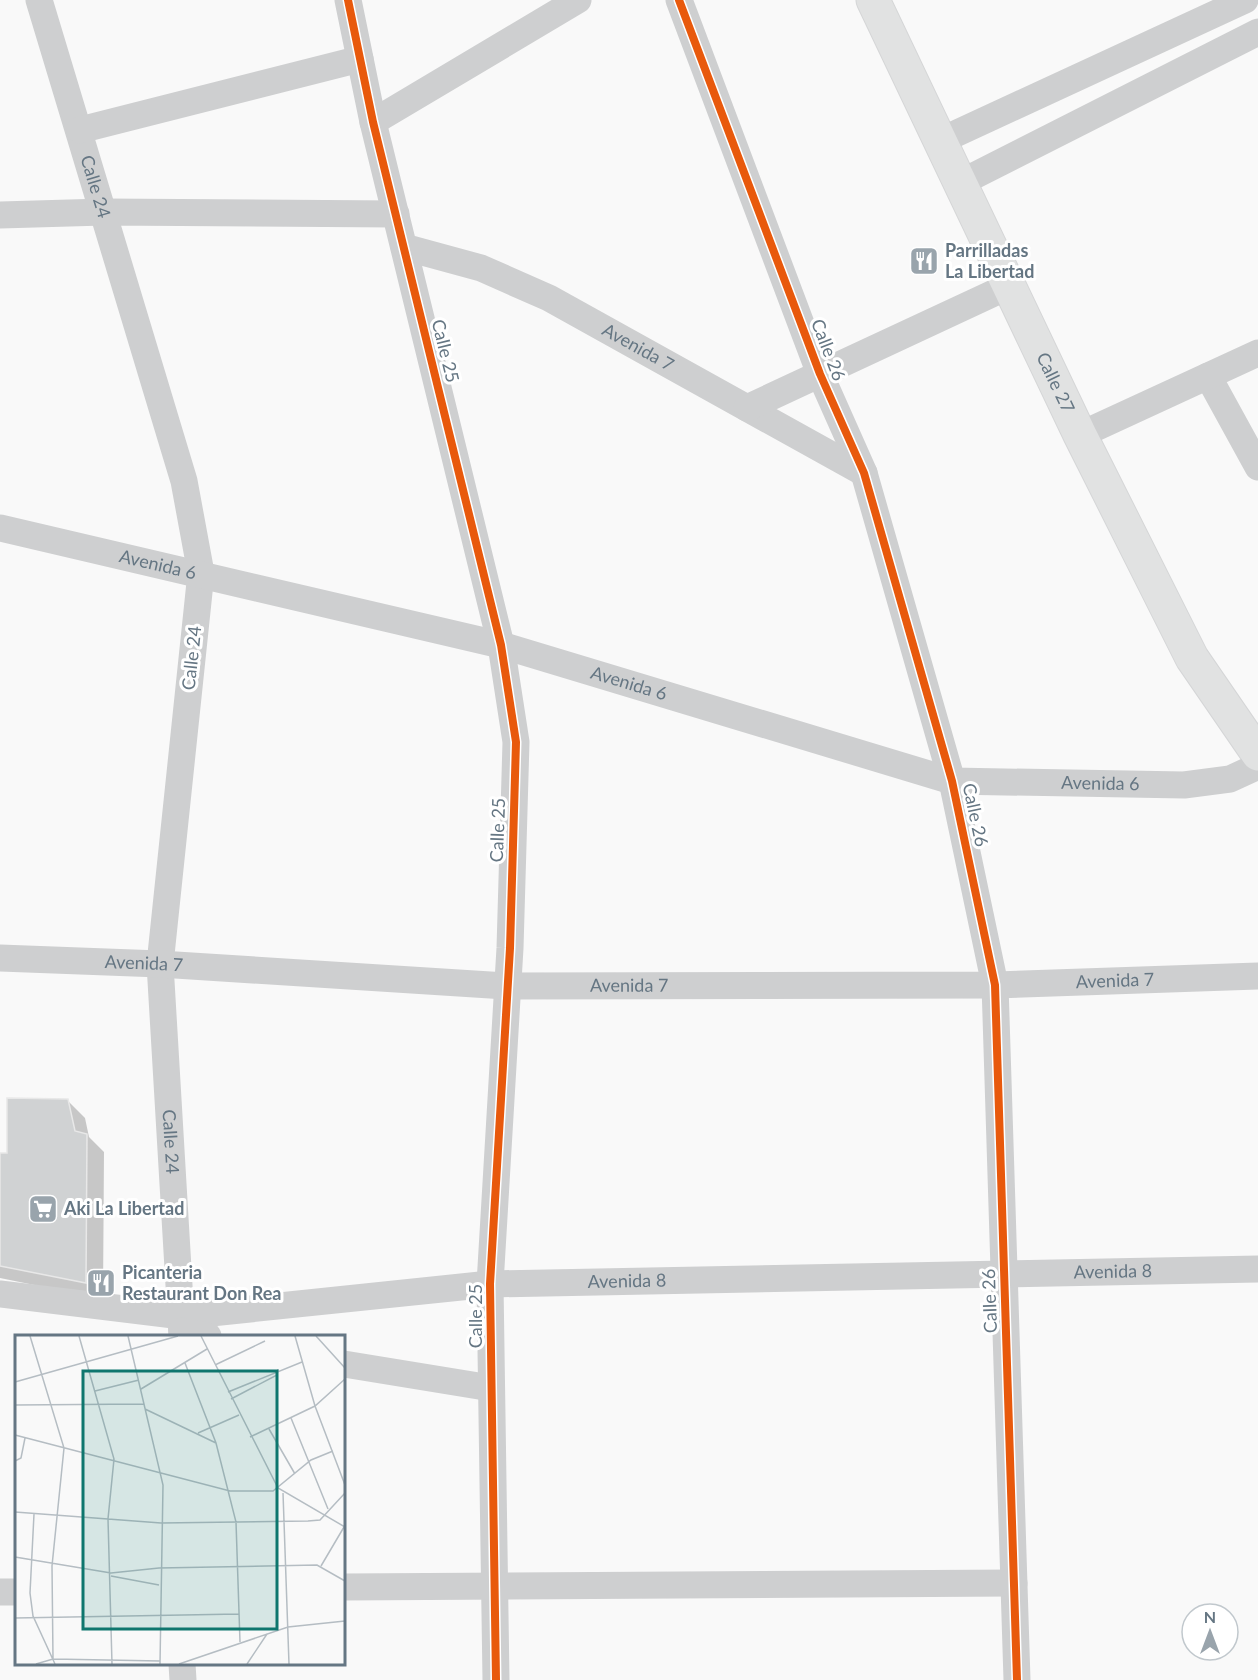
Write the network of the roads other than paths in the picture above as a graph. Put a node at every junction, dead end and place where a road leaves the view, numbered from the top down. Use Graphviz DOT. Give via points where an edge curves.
graph roads {
  1 [pos="39,0"];
  2 [pos="348,0"];
  3 [pos="578,0"];
  4 [pos="679,0"];
  5 [pos="873,0"];
  6 [pos="1245,0"];
  7 [pos="1258,32"];
  8 [pos="360,59"];
  9 [pos="373,122"];
  10 [pos="80,130"];
  11 [pos="940,141"];
  12 [pos="960,183"];
  13 [pos="104,213"];
  14 [pos="396,214"];
  15 [pos="0,215"];
  16 [pos="404,247"];
  17 [pos="1011,285"];
  18 [pos="1258,353"];
  19 [pos="820,374"];
  20 [pos="1208,376"];
  21 [pos="747,408"];
  22 [pos="1080,435"];
  23 [pos="1258,467"];
  24 [pos="864,473"];
  25 [pos="0,528"];
  26 [pos="201,573"];
  27 [pos="501,645"];
  28 [pos="1258,754"];
  29 [pos="1258,766"];
  30 [pos="952,781"];
  31 [pos="0,958"];
  32 [pos="160,964"];
  33 [pos="1258,976"];
  34 [pos="995,985"];
  35 [pos="506,986"];
  36 [pos="1258,1269"];
  37 [pos="1004,1275"];
  38 [pos="490,1284"];
  39 [pos="0,1294"];
  40 [pos="182,1328"];
  41 [pos="205,1335"];
  42 [pos="345,1364"];
  43 [pos="491,1389"];
  44 [pos="1014,1583"];
  45 [pos="494,1585"];
  46 [pos="345,1587"];
  47 [pos="182,1665"];
  48 [pos="183,1680"];
  49 [pos="496,1680"];
  50 [pos="1017,1680"];
  1 -- 10 [label="street, Calle 24"];
  2 -- 8 [label="street, Calle 25"];
  3 -- 9 [label="street"];
  4 -- 19 [label="street, Calle 26"];
  5 -- 11 [label="main road, Calle 27"];
  6 -- 11 [label="street"];
  7 -- 12 [label="street"];
  8 -- 9 [label="street, Calle 25"];
  8 -- 10 [label="street"];
  9 -- 14 [label="street, Calle 25"];
  10 -- 13 [label="street, Calle 24"];
  11 -- 12 [label="main road, Calle 27"];
  12 -- 17 [label="main road, Calle 27"];
  13 -- 14 [label="street"];
  13 -- 15 [label="street"];
  13 -- 26 [label="street, Calle 24" via="184,482"];
  14 -- 16 [label="street, Calle 25"];
  16 -- 21 [label="street, Avenida 7" via="482,268 549,298"];
  16 -- 27 [label="street, Calle 25"];
  17 -- 19 [label="street"];
  17 -- 22 [label="main road, Calle 27"];
  18 -- 20 [label="street"];
  19 -- 21 [label="street"];
  19 -- 24 [label="street, Calle 26"];
  20 -- 22 [label="street"];
  20 -- 23 [label="street"];
  21 -- 24 [label="street, Avenida 7"];
  22 -- 28 [label="main road, Calle 27" via="1192,658"];
  24 -- 30 [label="street, Calle 26"];
  25 -- 26 [label="street, Avenida 6"];
  26 -- 27 [label="street, Avenida 6"];
  26 -- 32 [label="street, Calle 24"];
  27 -- 30 [label="street, Avenida 6"];
  27 -- 35 [label="street, Calle 25" via="516,742"];
  29 -- 30 [label="street, Avenida 6" via="1230,779 1184,785"];
  30 -- 34 [label="street, Calle 26"];
  31 -- 32 [label="street, Avenida 7"];
  32 -- 35 [label="street, Avenida 7"];
  32 -- 40 [label="street, Calle 24"];
  33 -- 34 [label="street, Avenida 7"];
  34 -- 35 [label="street, Avenida 7"];
  34 -- 37 [label="street, Calle 26"];
  35 -- 38 [label="street, Calle 25"];
  36 -- 37 [label="street, Avenida 8"];
  37 -- 38 [label="street, Avenida 8"];
  37 -- 44 [label="street, Calle 26"];
  38 -- 40 [label="street, Avenida 8" via="220,1314"];
  38 -- 43 [label="street, Calle 25"];
  39 -- 40 [label="street, Avenida 8"];
  40 -- 41 [label="street"];
  42 -- 43 [label="street"];
  43 -- 45 [label="street, Calle 25"];
  44 -- 45 [label="street"];
  44 -- 50 [label="street, Calle 26"];
  45 -- 46 [label="street"];
  45 -- 49 [label="street, Calle 25"];
  47 -- 48 [label="street"];
}
